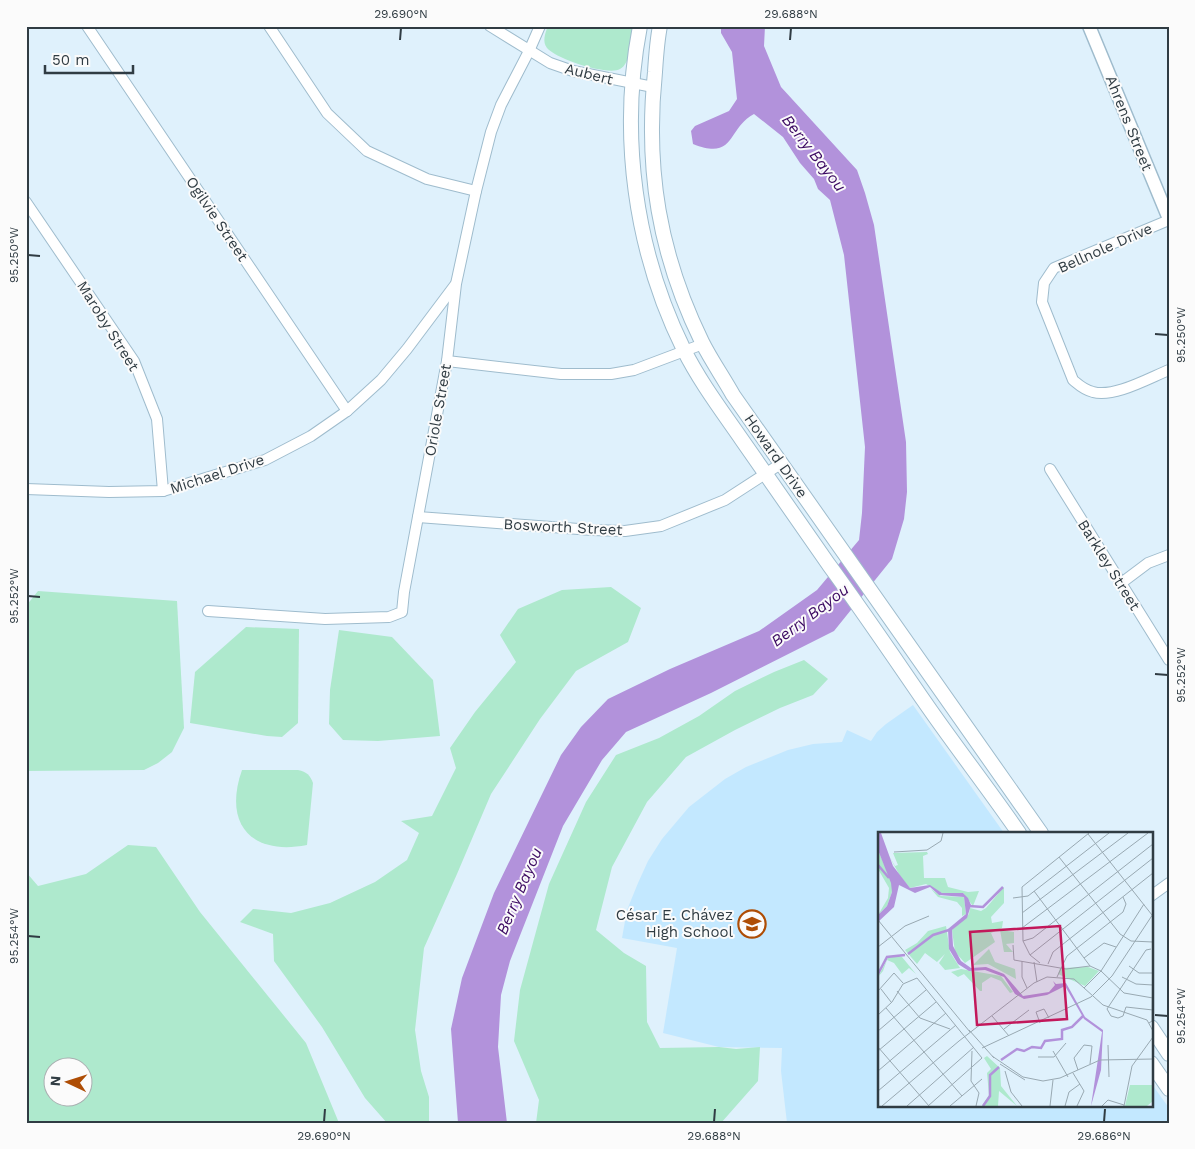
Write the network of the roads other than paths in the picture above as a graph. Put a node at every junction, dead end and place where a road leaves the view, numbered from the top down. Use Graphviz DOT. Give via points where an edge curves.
graph roads {
  1 [pos="87,26"];
  2 [pos="269,26"];
  3 [pos="490,26"];
  4 [pos="540,26"];
  5 [pos="640,26"];
  6 [pos="660,26"];
  7 [pos="1089,26"];
  8 [pos="529,51"];
  9 [pos="633,84"];
  10 [pos="653,87"];
  11 [pos="476,191"];
  12 [pos="26,202"];
  13 [pos="659,214"];
  14 [pos="639,218"];
  15 [pos="1169,219"];
  16 [pos="456,284"];
  17 [pos="703,344"];
  18 [pos="685,351"];
  19 [pos="447,361"];
  20 [pos="1169,370"];
  21 [pos="347,411"];
  22 [pos="782,463"];
  23 [pos="1050,469"];
  24 [pos="766,474"];
  25 [pos="26,489"];
  26 [pos="163,491"];
  27 [pos="418,517"];
  28 [pos="1169,555"];
  29 [pos="1120,584"];
  30 [pos="208,611"];
  31 [pos="1169,660"];
  32 [pos="942,691"];
  33 [pos="925,702"];
  34 [pos="1033,819"];
  35 [pos="1018,832"];
  36 [pos="1040,832"];
  37 [pos="1169,883"];
  38 [pos="1152,895"];
  39 [pos="1152,1029"];
  40 [pos="1169,1054"];
  41 [pos="1152,1065"];
  42 [pos="1167,1082"];
  1 -- 21 [label="street, Ogilvie Street"];
  2 -- 11 [label="street" via="327,113 368,151 428,179"];
  3 -- 8 [label="street, Aubert"];
  4 -- 8 [label="street, Oriole Street"];
  5 -- 9 [label="main road, Howard Drive"];
  6 -- 10 [label="main road, Howard Drive"];
  7 -- 15 [label="street, Ahrens Street"];
  8 -- 9 [label="street, Aubert" via="573,71"];
  8 -- 11 [label="street, Oriole Street" via="500,105"];
  9 -- 10 [label="street, Aubert"];
  9 -- 14 [label="main road, Howard Drive" via="634,179"];
  10 -- 13 [label="main road, Howard Drive" via="652,166"];
  11 -- 16 [label="street, Oriole Street"];
  12 -- 26 [label="street, Maroby Street" via="134,360 157,419"];
  13 -- 14 [label="main road"];
  13 -- 17 [label="main road, Howard Drive" via="672,268"];
  14 -- 18 [label="main road, Howard Drive" via="648,256"];
  15 -- 20 [label="street, Bellnole Drive" via="1054,268 1044,283 1042,302 1073,380 1083,389 1094,393 1113,392"];
  16 -- 19 [label="street, Oriole Street"];
  16 -- 21 [label="street, Michael Drive" via="381,380"];
  17 -- 18 [label="street"];
  17 -- 22 [label="main road, Howard Drive" via="733,395"];
  18 -- 19 [label="street" via="634,370 611,374 561,374"];
  18 -- 24 [label="main road, Howard Drive" via="705,386"];
  19 -- 27 [label="street, Oriole Street"];
  21 -- 26 [label="street, Michael Drive" via="311,436 265,460"];
  22 -- 24 [label="street, Bosworth Street"];
  22 -- 32 [label="main road, Howard Drive"];
  23 -- 29 [label="street, Barkley Street"];
  24 -- 27 [label="street, Bosworth Street" via="725,500 690,515 661,526 625,531"];
  24 -- 33 [label="main road, Howard Drive"];
  25 -- 26 [label="street, Michael Drive"];
  27 -- 30 [label="street, Oriole Street" via="402,612 389,617 325,619"];
  28 -- 29 [label="street" via="1148,563"];
  29 -- 31 [label="street, Barkley Street"];
  32 -- 33 [label="main road"];
  32 -- 34 [label="main road, Howard Drive"];
  33 -- 35 [label="main road, Howard Drive"];
  34 -- 35 [label="main road"];
  34 -- 36 [label="main road, Howard Drive"];
  37 -- 38 [label="street"];
  39 -- 40 [label="main road"];
  41 -- 42 [label="main road"];
}
